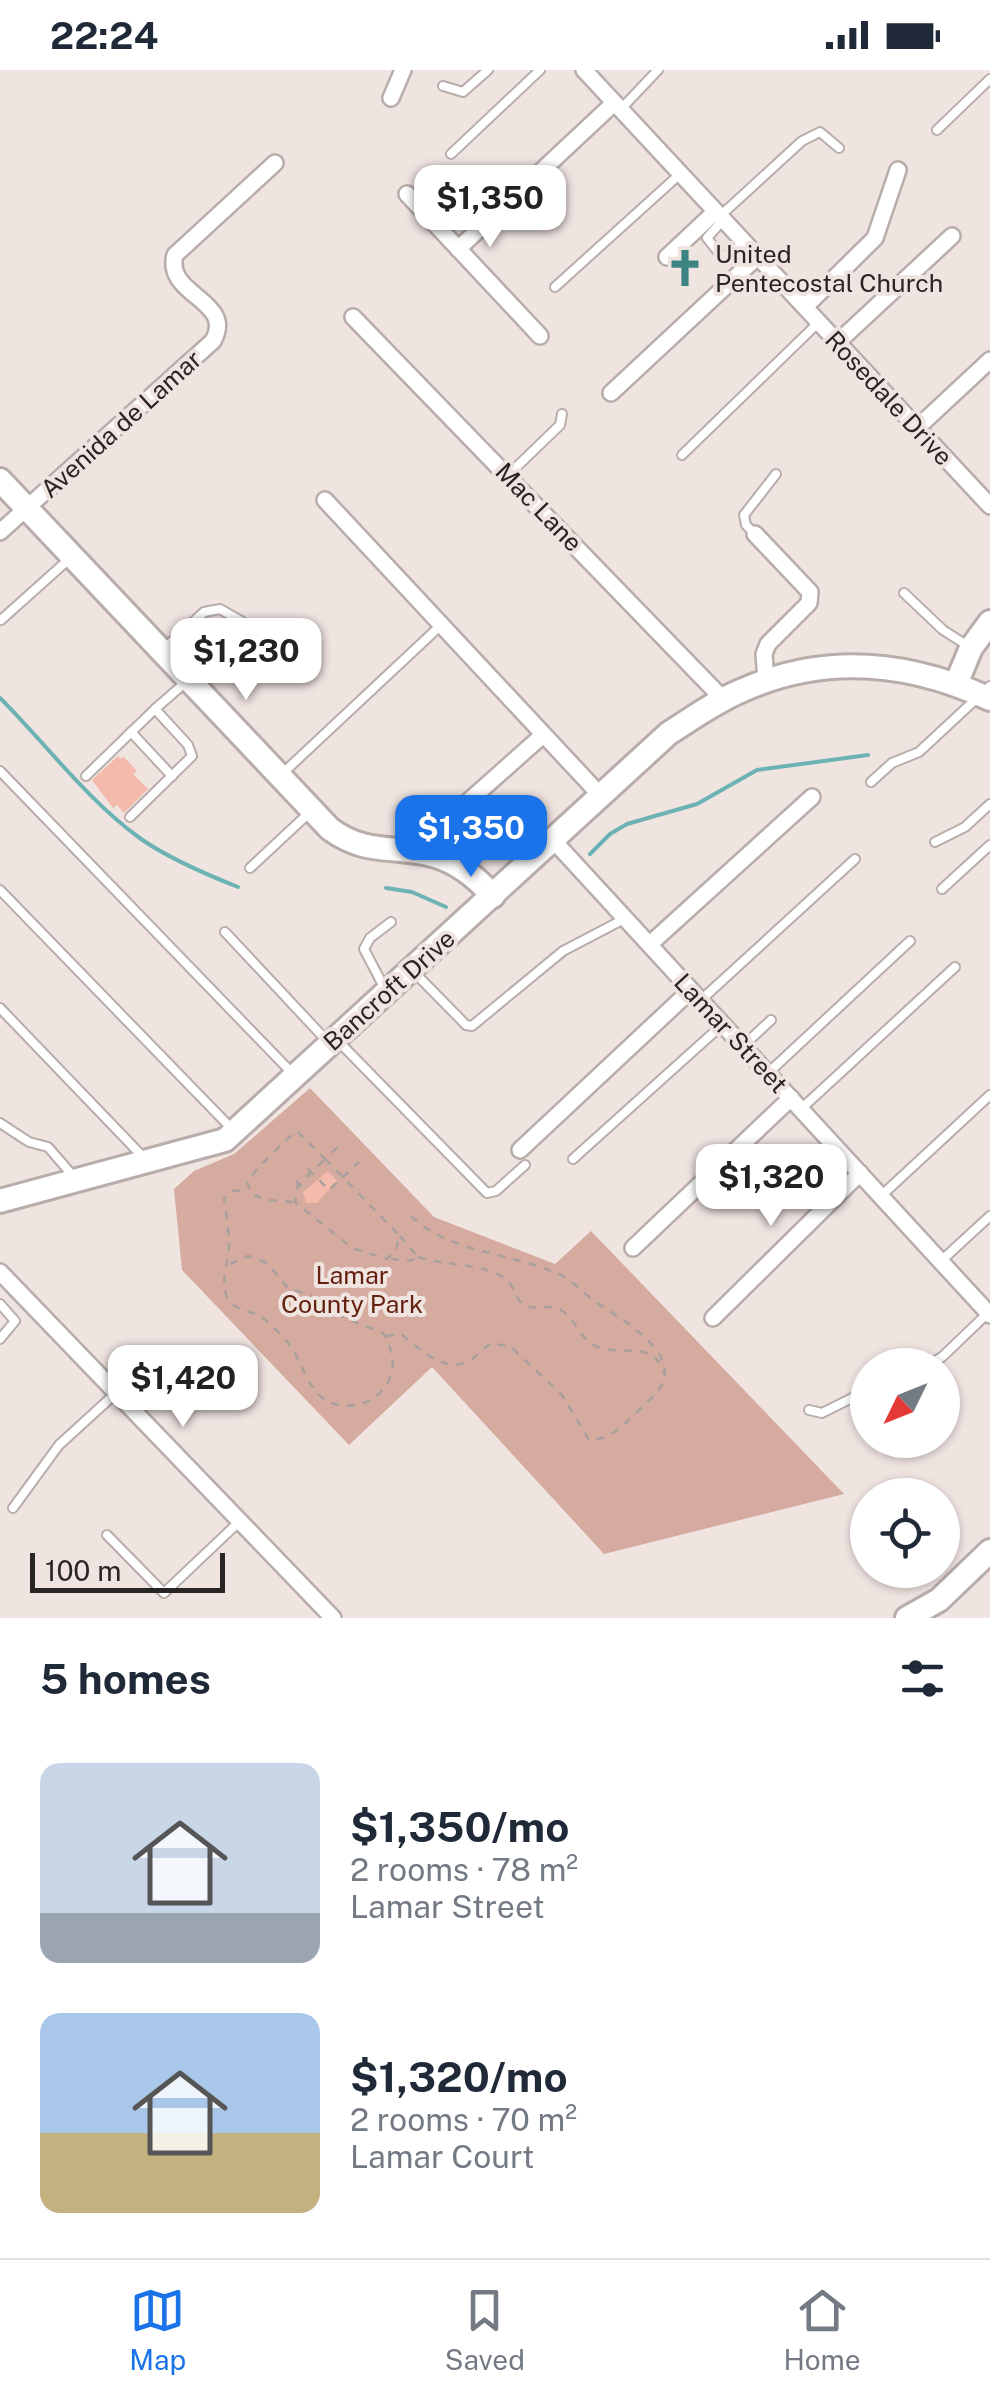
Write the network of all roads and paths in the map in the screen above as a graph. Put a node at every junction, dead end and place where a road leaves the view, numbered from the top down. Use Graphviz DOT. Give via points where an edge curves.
graph roads {
  1 [pos="403,70"];
  2 [pos="488,70"];
  3 [pos="540,70"];
  4 [pos="584,70"];
  5 [pos="658,70"];
  6 [pos="990,79"];
  7 [pos="443,86"];
  8 [pos="391,98"];
  9 [pos="617,107"];
  10 [pos="937,130"];
  11 [pos="839,148"];
  12 [pos="451,154"];
  13 [pos="275,164"];
  14 [pos="898,170"];
  15 [pos="680,174"];
  16 [pos="407,194"];
  17 [pos="719,217"];
  18 [pos="952,236"];
  19 [pos="744,242"];
  20 [pos="458,249"];
  21 [pos="667,257"];
  22 [pos="757,257"];
  23 [pos="555,286"];
  24 [pos="805,307"];
  25 [pos="352,317"];
  26 [pos="819,322"];
  27 [pos="540,336"];
  28 [pos="838,342"];
  29 [pos="990,360"];
  30 [pos="611,393"];
  31 [pos="562,414"];
  32 [pos="918,428"];
  33 [pos="682,455"];
  34 [pos="776,474"];
  35 [pos="508,475"];
  36 [pos="0,480"];
  37 [pos="325,500"];
  38 [pos="990,506"];
  39 [pos="26,508"];
  40 [pos="0,532"];
  41 [pos="754,534"];
  42 [pos="72,556"];
  43 [pos="904,593"];
  44 [pos="1,620"];
  45 [pos="990,622"];
  46 [pos="440,626"];
  47 [pos="267,648"];
  48 [pos="972,648"];
  49 [pos="161,652"];
  50 [pos="188,680"];
  51 [pos="766,681"];
  52 [pos="956,684"];
  53 [pos="987,694"];
  54 [pos="723,699"];
  55 [pos="155,709"];
  56 [pos="131,732"];
  57 [pos="543,734"];
  58 [pos="0,771"];
  59 [pos="86,776"];
  60 [pos="172,776"];
  61 [pos="278,777"];
  62 [pos="870,782"];
  63 [pos="601,796"];
  64 [pos="812,797"];
  65 [pos="990,804"];
  66 [pos="312,810"];
  67 [pos="130,817"];
  68 [pos="553,840"];
  69 [pos="935,842"];
  70 [pos="990,844"];
  71 [pos="430,854"];
  72 [pos="855,859"];
  73 [pos="250,868"];
  74 [pos="942,888"];
  75 [pos="0,890"];
  76 [pos="493,896"];
  77 [pos="626,918"];
  78 [pos="390,922"];
  79 [pos="226,932"];
  80 [pos="910,941"];
  81 [pos="650,944"];
  82 [pos="956,968"];
  83 [pos="412,970"];
  84 [pos="387,993"];
  85 [pos="696,995"];
  86 [pos="0,1008"];
  87 [pos="771,1020"];
  88 [pos="723,1024"];
  89 [pos="332,1041"];
  90 [pos="743,1046"];
  91 [pos="768,1073"];
  92 [pos="295,1076"];
  93 [pos="990,1094"];
  94 [pos="796,1103"];
  95 [pos="0,1123"];
  96 [pos="235,1132"];
  97 [pos="342,1144"];
  98 [pos="284,1145"];
  99 [pos="288,1150"];
  100 [pos="522,1157"];
  101 [pos="325,1159"];
  102 [pos="573,1159"];
  103 [pos="148,1162"];
  104 [pos="359,1162"];
  105 [pos="310,1170"];
  106 [pos="860,1173"];
  107 [pos="343,1177"];
  108 [pos="78,1181"];
  109 [pos="297,1182"];
  110 [pos="323,1184"];
  111 [pos="248,1190"];
  112 [pos="305,1190"];
  113 [pos="318,1190"];
  114 [pos="881,1196"];
  115 [pos="0,1201"];
  116 [pos="294,1202"];
  117 [pos="408,1214"];
  118 [pos="990,1216"];
  119 [pos="398,1234"];
  120 [pos="633,1248"];
  121 [pos="418,1257"];
  122 [pos="387,1259"];
  123 [pos="941,1262"];
  124 [pos="230,1264"];
  125 [pos="0,1272"];
  126 [pos="0,1304"];
  127 [pos="989,1314"];
  128 [pos="713,1318"];
  129 [pos="386,1336"];
  130 [pos="0,1339"];
  131 [pos="952,1348"];
  132 [pos="665,1378"];
  133 [pos="116,1392"];
  134 [pos="850,1399"];
  135 [pos="808,1410"];
  136 [pos="14,1508"];
  137 [pos="240,1521"];
  138 [pos="107,1535"];
  139 [pos="990,1551"];
  140 [pos="333,1618"];
  141 [pos="907,1618"];
  1 -- 8 [label="street"];
  2 -- 7 [label="lane" via="462,92"];
  3 -- 12 [label="lane"];
  4 -- 9 [label="street, Rosedale Drive"];
  5 -- 9 [label="lane"];
  6 -- 10 [label="lane"];
  9 -- 15 [label="street, Rosedale Drive"];
  9 -- 20 [label="street"];
  11 -- 17 [label="lane" via="820,132 802,141"];
  13 -- 39 [label="street, Avenida de Lamar" via="175,254 176,279 215,314 213,341"];
  14 -- 24 [label="street" via="875,238"];
  15 -- 17 [label="street, Rosedale Drive"];
  15 -- 23 [label="lane"];
  16 -- 20 [label="street"];
  17 -- 19 [label="street, Rosedale Drive"];
  17 -- 19 [label="lane" via="706,238 723,258"];
  17 -- 21 [label="street"];
  18 -- 28 [label="street"];
  19 -- 22 [label="street, Rosedale Drive"];
  20 -- 27 [label="street"];
  22 -- 24 [label="street, Rosedale Drive"];
  22 -- 30 [label="street"];
  24 -- 26 [label="street, Rosedale Drive"];
  25 -- 35 [label="street, Mac Lane"];
  26 -- 28 [label="street, Rosedale Drive"];
  26 -- 33 [label="lane"];
  28 -- 32 [label="street, Rosedale Drive"];
  29 -- 32 [label="street"];
  31 -- 35 [label="lane" via="560,425"];
  32 -- 38 [label="street, Rosedale Drive"];
  34 -- 41 [label="lane" via="744,515"];
  35 -- 54 [label="street, Mac Lane"];
  36 -- 39 [label="main road"];
  37 -- 46 [label="street"];
  39 -- 40 [label="street"];
  39 -- 42 [label="main road"];
  41 -- 51 [label="street" via="810,592 809,603 768,644"];
  42 -- 44 [label="lane"];
  42 -- 49 [label="main road"];
  43 -- 48 [label="lane"];
  45 -- 48 [label="main road"];
  46 -- 57 [label="street"];
  46 -- 61 [label="lane"];
  47 -- 49 [label="lane" via="220,609 204,612"];
  48 -- 52 [label="main road"];
  49 -- 50 [label="main road"];
  50 -- 55 [label="lane"];
  50 -- 61 [label="main road"];
  51 -- 52 [label="main road, Bancroft Drive" via="815,669 884,667"];
  51 -- 54 [label="main road, Bancroft Drive"];
  52 -- 53 [label="main road, Bancroft Drive"];
  53 -- 62 [label="lane" via="919,752"];
  54 -- 63 [label="main road, Bancroft Drive" via="669,733"];
  55 -- 56 [label="lane"];
  55 -- 60 [label="lane" via="193,752"];
  56 -- 59 [label="lane"];
  56 -- 60 [label="lane"];
  57 -- 63 [label="street"];
  57 -- 71 [label="street" via="453,815"];
  58 -- 92 [label="lane"];
  60 -- 67 [label="lane"];
  61 -- 66 [label="main road"];
  63 -- 68 [label="main road, Bancroft Drive"];
  64 -- 81 [label="street"];
  65 -- 69 [label="lane" via="966,827"];
  66 -- 71 [label="main road" via="344,840 364,848"];
  66 -- 73 [label="lane"];
  68 -- 76 [label="main road, Bancroft Drive"];
  68 -- 77 [label="street, Lamar Street"];
  70 -- 74 [label="lane"];
  71 -- 76 [label="main road" via="455,864"];
  72 -- 85 [label="lane"];
  75 -- 96 [label="lane"];
  76 -- 83 [label="main road, Bancroft Drive"];
  77 -- 81 [label="street, Lamar Street"];
  77 -- 83 [label="lane" via="563,950 472,1026"];
  78 -- 84 [label="lane" via="364,948"];
  79 -- 89 [label="lane"];
  80 -- 91 [label="lane"];
  81 -- 85 [label="street, Lamar Street"];
  82 -- 94 [label="lane"];
  83 -- 84 [label="main road, Bancroft Drive"];
  84 -- 89 [label="main road, Bancroft Drive"];
  85 -- 88 [label="street, Lamar Street"];
  85 -- 100 [label="street"];
  86 -- 103 [label="lane"];
  87 -- 90 [label="lane"];
  88 -- 90 [label="street, Lamar Street"];
  88 -- 102 [label="lane"];
  89 -- 92 [label="main road, Bancroft Drive"];
  89 -- 100 [label="lane" via="486,1193 496,1192"];
  90 -- 91 [label="street, Lamar Street"];
  91 -- 94 [label="street, Lamar Street"];
  92 -- 96 [label="main road, Bancroft Drive"];
  93 -- 114 [label="lane"];
  94 -- 106 [label="street, Lamar Street"];
  94 -- 120 [label="street"];
  95 -- 108 [label="lane" via="48,1147"];
  96 -- 103 [label="main road, Bancroft Drive"];
  97 -- 101 [label="path"];
  98 -- 99 [label="path"];
  98 -- 101 [label="path" via="297,1131"];
  98 -- 111 [label="path" via="250,1174"];
  101 -- 105 [label="path"];
  101 -- 107 [label="path"];
  103 -- 108 [label="main road, Bancroft Drive"];
  104 -- 107 [label="path"];
  105 -- 109 [label="path"];
  105 -- 110 [label="path"];
  106 -- 114 [label="street, Lamar Street"];
  106 -- 128 [label="street"];
  107 -- 110 [label="path" via="329,1190"];
  107 -- 119 [label="path"];
  108 -- 115 [label="main road, Bancroft Drive"];
  109 -- 112 [label="path"];
  109 -- 116 [label="path"];
  110 -- 113 [label="path"];
  111 -- 116 [label="path" via="265,1200"];
  111 -- 124 [label="path" via="224,1198"];
  114 -- 123 [label="street, Lamar Street"];
  116 -- 122 [label="path" via="352,1248"];
  117 -- 132 [label="path" via="455,1242 559,1274 642,1333 662,1358"];
  118 -- 123 [label="lane"];
  119 -- 121 [label="path"];
  119 -- 122 [label="path"];
  121 -- 122 [label="path"];
  121 -- 132 [label="path" via="499,1276 519,1302 557,1308 597,1347 650,1353"];
  123 -- 127 [label="street, Lamar Street"];
  124 -- 129 [label="path" via="248,1256 259,1260 288,1288"];
  124 -- 129 [label="path" via="224,1287 230,1302 282,1336 314,1389 330,1402 358,1405 383,1390 393,1356"];
  125 -- 133 [label="street"];
  126 -- 130 [label="lane" via="15,1321"];
  127 -- 131 [label="lane"];
  129 -- 132 [label="path" via="400,1334 428,1356 461,1364 491,1343 511,1348 569,1402 589,1440 616,1432"];
  133 -- 136 [label="lane" via="59,1445"];
  133 -- 137 [label="street"];
  134 -- 135 [label="lane" via="822,1413"];
  137 -- 138 [label="lane" via="164,1593"];
  137 -- 140 [label="street"];
  139 -- 141 [label="main road" via="940,1600"];
}
